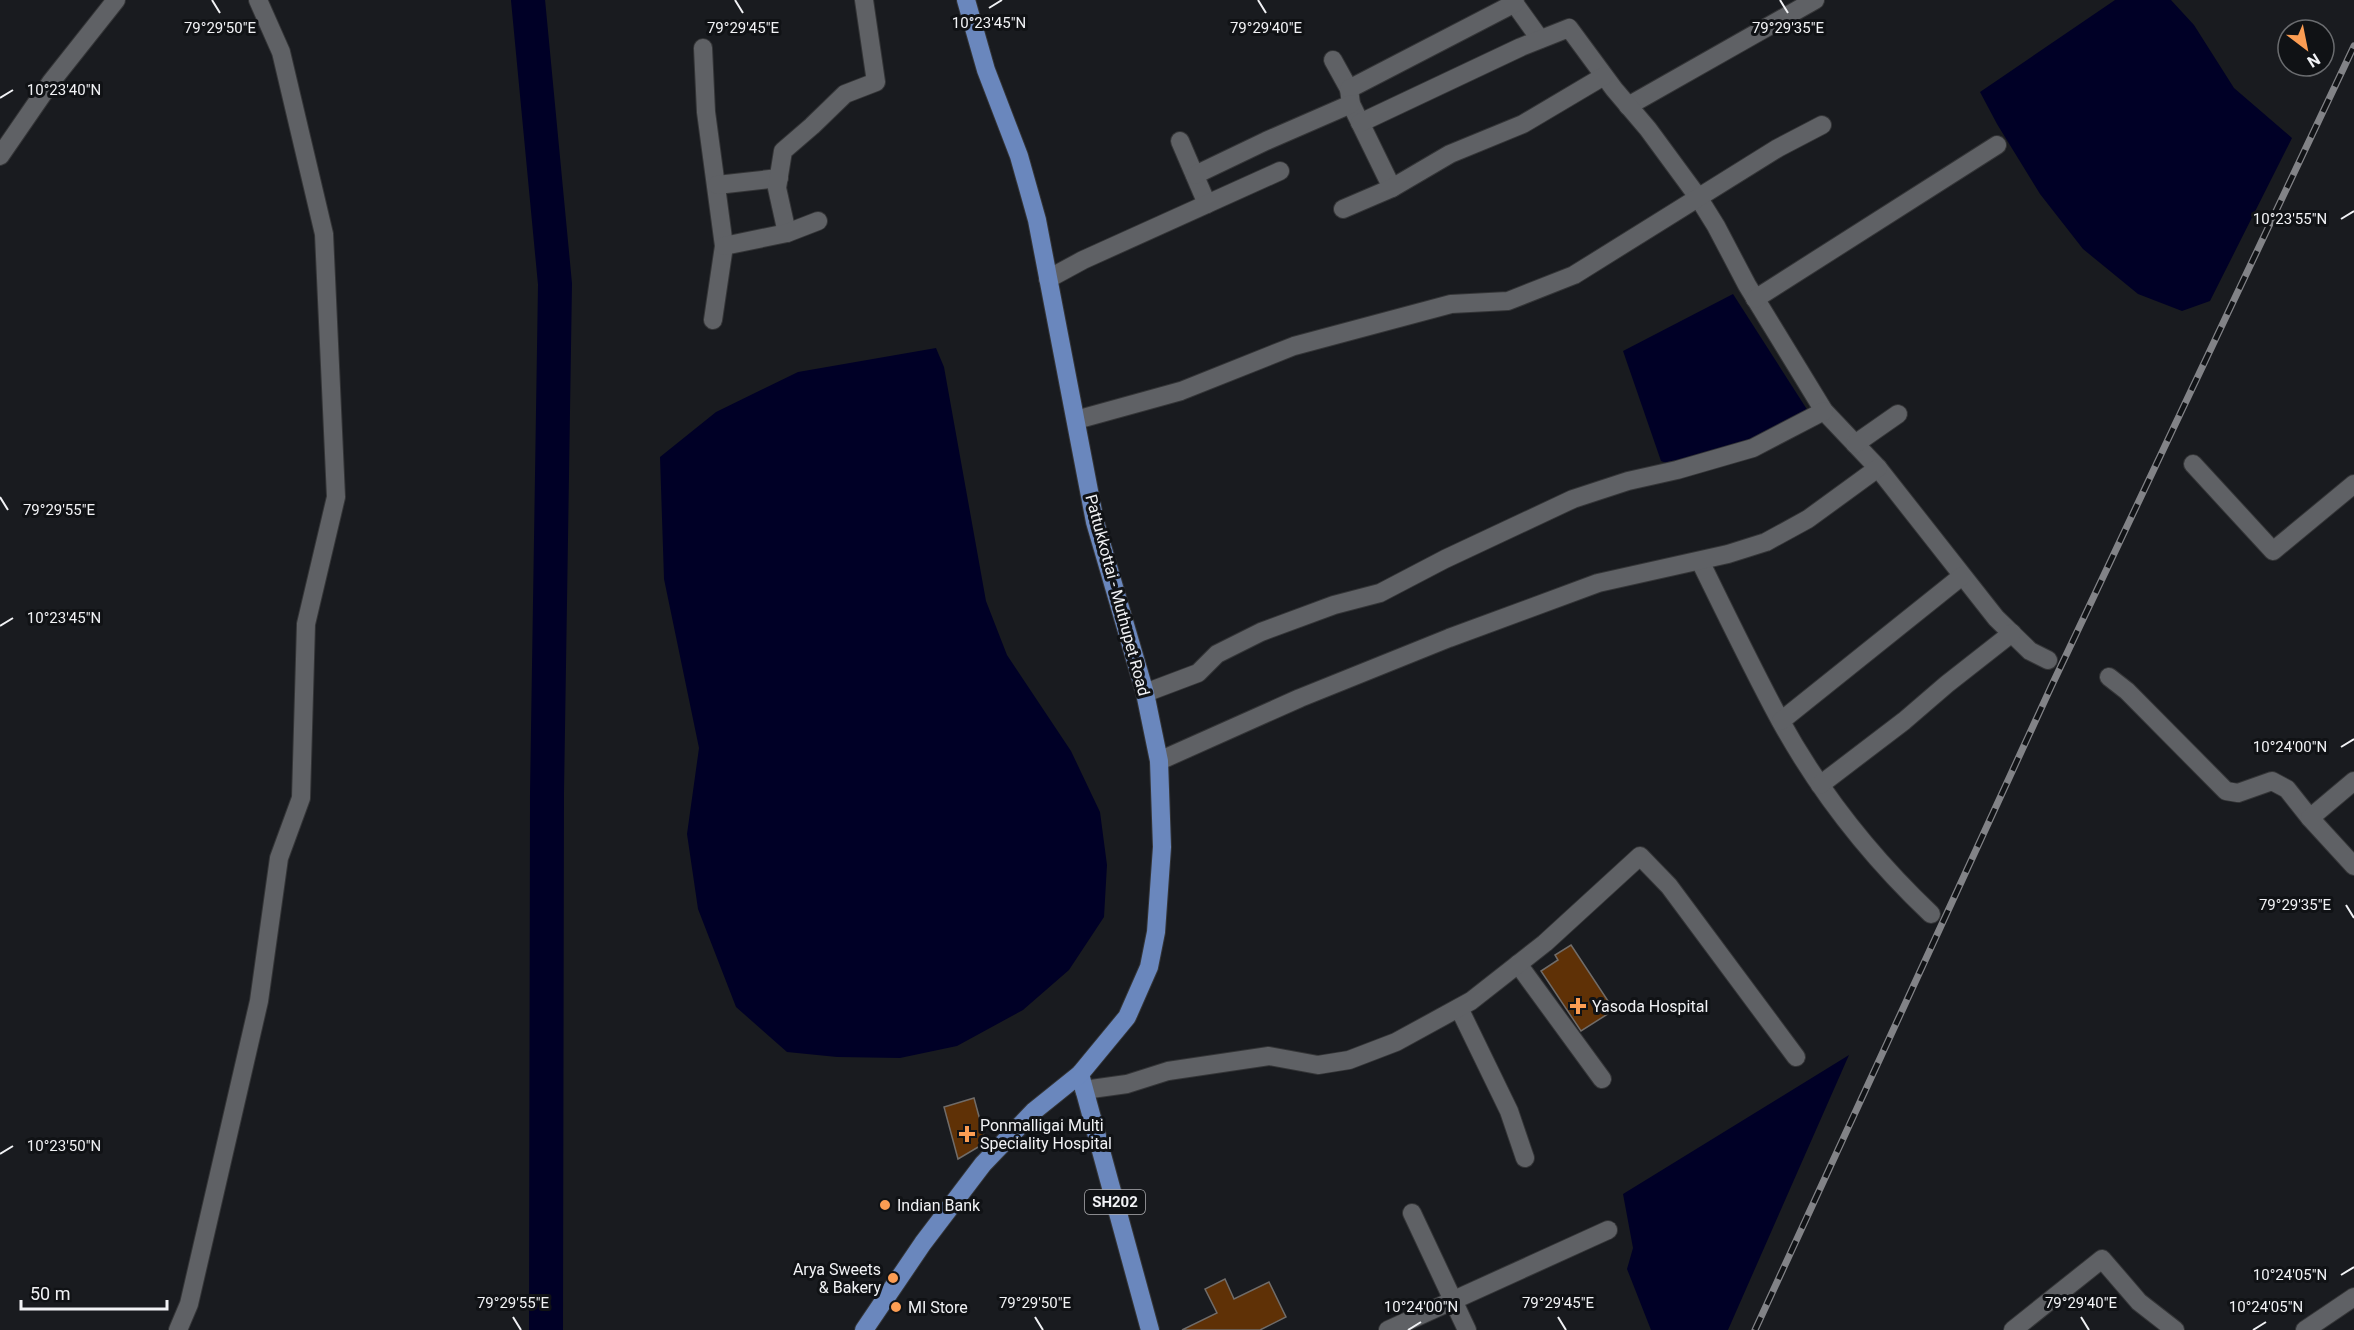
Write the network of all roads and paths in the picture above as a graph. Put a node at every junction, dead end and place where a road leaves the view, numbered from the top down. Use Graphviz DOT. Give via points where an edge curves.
graph roads {
  1 [pos="116,0"];
  2 [pos="258,0"];
  3 [pos="864,0"];
  4 [pos="966,0"];
  5 [pos="1815,0"];
  6 [pos="1514,2"];
  7 [pos="1540,39"];
  8 [pos="702,48"];
  9 [pos="1333,60"];
  10 [pos="1604,76"];
  11 [pos="1350,96"];
  12 [pos="1628,106"];
  13 [pos="1360,123"];
  14 [pos="1822,125"];
  15 [pos="1180,141"];
  16 [pos="1997,145"];
  17 [pos="0,156"];
  18 [pos="1280,171"];
  19 [pos="1195,175"];
  20 [pos="779,178"];
  21 [pos="717,185"];
  22 [pos="1392,188"];
  23 [pos="1698,197"];
  24 [pos="1207,204"];
  25 [pos="1343,209"];
  26 [pos="818,221"];
  27 [pos="787,233"];
  28 [pos="724,246"];
  29 [pos="1048,279"];
  30 [pos="1755,299"];
  31 [pos="713,320"];
  32 [pos="1824,411"];
  33 [pos="1898,414"];
  34 [pos="1076,420"];
  35 [pos="1855,444"];
  36 [pos="2193,464"];
  37 [pos="1878,468"];
  38 [pos="2354,484"];
  39 [pos="1700,561"];
  40 [pos="1962,576"];
  41 [pos="2012,633"];
  42 [pos="2048,660"];
  43 [pos="2109,677"];
  44 [pos="1145,693"];
  45 [pos="1781,721"];
  46 [pos="1159,762"];
  47 [pos="2354,781"];
  48 [pos="1820,785"];
  49 [pos="2310,818"];
  50 [pos="2354,866"];
  51 [pos="1931,914"];
  52 [pos="1518,964"];
  53 [pos="1459,1008"];
  54 [pos="1796,1057"];
  55 [pos="1602,1079"];
  56 [pos="1082,1082"];
  57 [pos="1525,1158"];
  58 [pos="1412,1213"];
  59 [pos="1608,1230"];
  60 [pos="2354,1297"];
  61 [pos="1454,1301"];
  62 [pos="178,1330"];
  63 [pos="864,1330"];
  64 [pos="1150,1330"];
  65 [pos="1388,1330"];
  66 [pos="1467,1330"];
  67 [pos="2013,1330"];
  68 [pos="2175,1330"];
  69 [pos="2305,1330"];
  1 -- 17 [label="street" via="51,82"];
  2 -- 62 [label="street" via="281,52 324,234 336,497 306,624 300,798 279,858 259,1000 189,1304"];
  3 -- 20 [label="street" via="876,82 845,94 783,151"];
  4 -- 29 [label="main road, Pattukkottai - Muthupet Road" via="986,70 1019,156"];
  5 -- 12 [label="street"];
  6 -- 7 [label="street"];
  6 -- 11 [label="street"];
  7 -- 10 [label="street" via="1569,28"];
  7 -- 13 [label="street"];
  8 -- 21 [label="street"];
  9 -- 11 [label="street"];
  10 -- 12 [label="street"];
  10 -- 22 [label="street" via="1523,124 1450,154"];
  11 -- 13 [label="street"];
  11 -- 19 [label="street"];
  12 -- 23 [label="street"];
  13 -- 22 [label="street"];
  14 -- 23 [label="street"];
  15 -- 19 [label="street"];
  16 -- 30 [label="street"];
  18 -- 24 [label="street"];
  19 -- 24 [label="street"];
  20 -- 21 [label="street"];
  20 -- 27 [label="street" via="777,188"];
  21 -- 28 [label="street"];
  22 -- 25 [label="street"];
  23 -- 30 [label="street"];
  23 -- 34 [label="street" via="1574,275 1508,302 1451,304 1294,346 1181,391"];
  24 -- 29 [label="street"];
  26 -- 27 [label="street"];
  27 -- 28 [label="street"];
  28 -- 31 [label="street"];
  29 -- 34 [label="main road, Pattukkottai - Muthupet Road"];
  30 -- 32 [label="street"];
  32 -- 35 [label="street"];
  32 -- 44 [label="street" via="1753,448 1573,499 1380,593 1261,632 1217,654 1198,673"];
  33 -- 35 [label="street"];
  34 -- 44 [label="main road, Pattukkottai - Muthupet Road" via="1095,522"];
  35 -- 37 [label="street"];
  36 -- 38 [label="street" via="2273,551"];
  37 -- 39 [label="street" via="1808,519 1766,542"];
  37 -- 40 [label="street"];
  39 -- 45 [label="street"];
  39 -- 46 [label="street" via="1598,583 1460,634 1300,698"];
  40 -- 41 [label="street"];
  40 -- 45 [label="street"];
  41 -- 42 [label="street" via="2030,651"];
  41 -- 48 [label="street"];
  43 -- 49 [label="street" via="2226,791 2238,794 2272,781 2287,789"];
  44 -- 46 [label="main road, Pattukkottai - Muthupet Road"];
  45 -- 48 [label="street"];
  46 -- 56 [label="main road, Pattukkottai - Muthupet Road" via="1162,847 1156,932 1149,967 1127,1017"];
  47 -- 49 [label="street"];
  48 -- 51 [label="street" via="1903,887"];
  49 -- 50 [label="street"];
  52 -- 53 [label="street"];
  52 -- 54 [label="street" via="1641,856 1669,886"];
  52 -- 55 [label="street"];
  53 -- 56 [label="street" via="1396,1042 1349,1060 1318,1065 1269,1056 1168,1071 1127,1084"];
  53 -- 57 [label="street" via="1509,1111"];
  56 -- 63 [label="main road, Pattukkottai - Muthupet Road" via="1034,1111 983,1164"];
  56 -- 64 [label="main road, SH202"];
  58 -- 61 [label="street"];
  59 -- 61 [label="street"];
  60 -- 69 [label="street"];
  61 -- 65 [label="street"];
  61 -- 66 [label="street"];
  67 -- 68 [label="street" via="2102,1259 2139,1302"];
}
